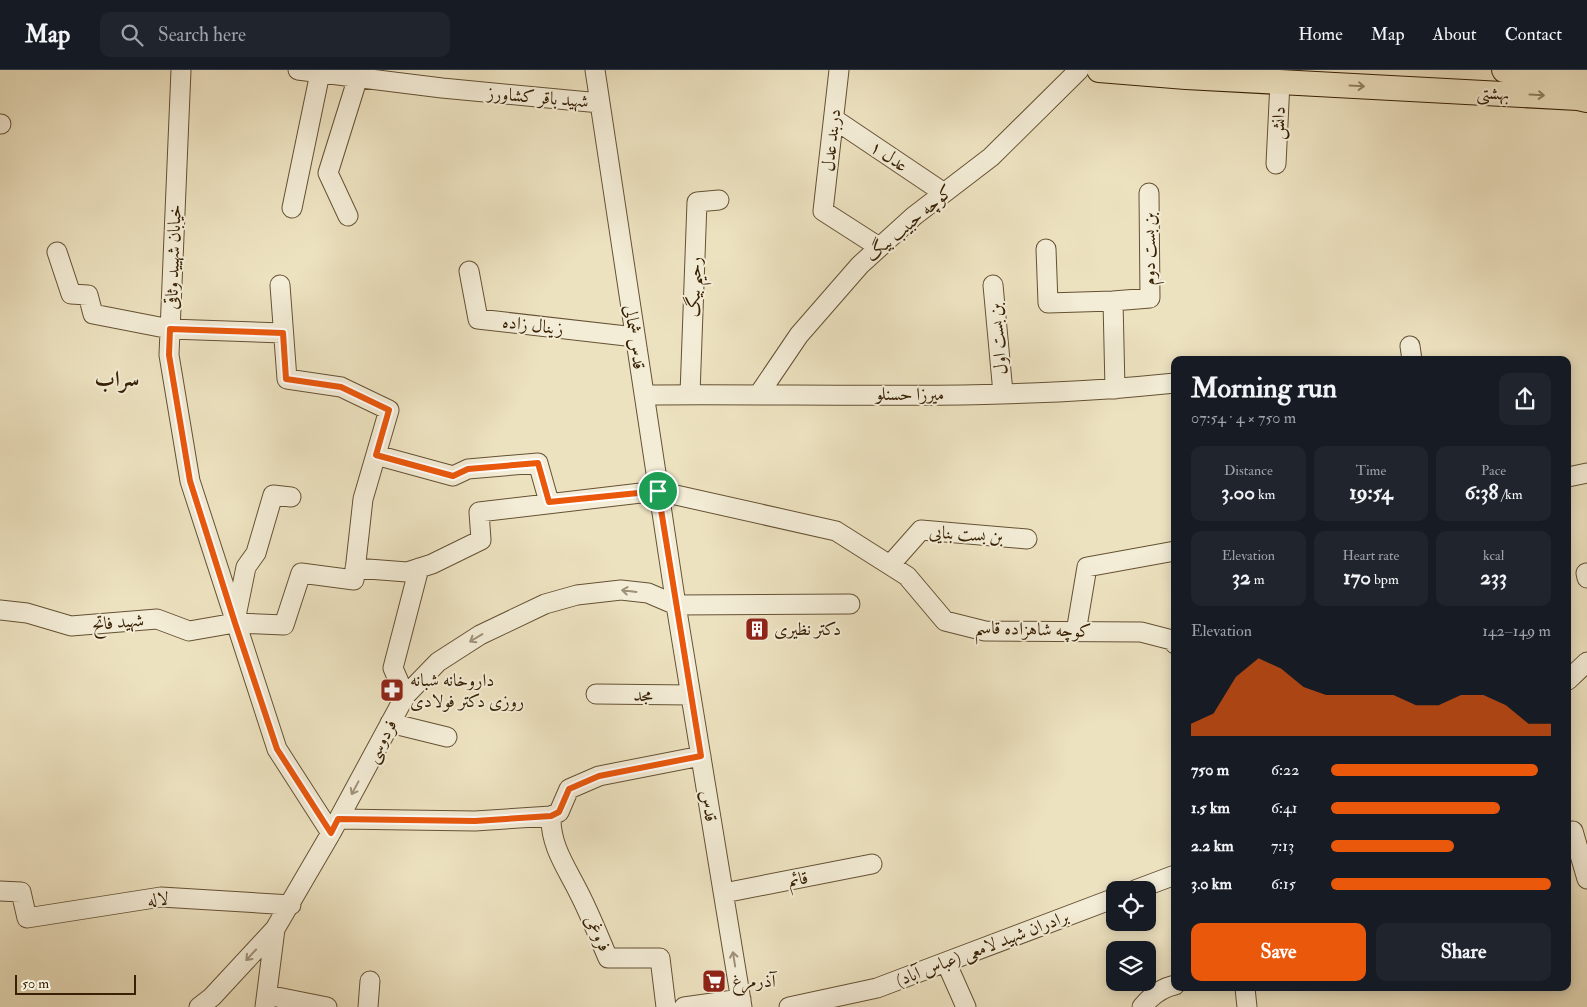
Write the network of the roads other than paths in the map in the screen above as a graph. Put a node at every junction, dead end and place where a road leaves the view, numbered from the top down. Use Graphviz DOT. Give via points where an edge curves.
graph roads {
  1 [pos="181,70"];
  2 [pos="298,70"];
  3 [pos="595,70"];
  4 [pos="839,70"];
  5 [pos="1079,70"];
  6 [pos="1099,70"];
  7 [pos="1504,70"];
  8 [pos="320,73"];
  9 [pos="1209,74"];
  10 [pos="396,76"];
  11 [pos="1587,76"];
  12 [pos="358,77"];
  13 [pos="1280,82"];
  14 [pos="1587,100"];
  15 [pos="600,102"];
  16 [pos="834,119"];
  17 [pos="1276,164"];
  18 [pos="944,193"];
  19 [pos="1149,193"];
  20 [pos="719,200"];
  21 [pos="292,208"];
  22 [pos="348,216"];
  23 [pos="880,247"];
  24 [pos="1046,249"];
  25 [pos="57,252"];
  26 [pos="469,271"];
  27 [pos="280,285"];
  28 [pos="993,285"];
  29 [pos="1113,301"];
  30 [pos="170,329"];
  31 [pos="283,333"];
  32 [pos="635,337"];
  33 [pos="1171,383"];
  34 [pos="1115,389"];
  35 [pos="1003,392"];
  36 [pos="690,394"];
  37 [pos="759,394"];
  38 [pos="644,395"];
  39 [pos="376,455"];
  40 [pos="1587,473"];
  41 [pos="1571,476"];
  42 [pos="658,491"];
  43 [pos="291,497"];
  44 [pos="549,502"];
  45 [pos="1027,539"];
  46 [pos="1171,552"];
  47 [pos="890,565"];
  48 [pos="355,568"];
  49 [pos="419,568"];
  50 [pos="850,604"];
  51 [pos="676,605"];
  52 [pos="0,610"];
  53 [pos="235,623"];
  54 [pos="1076,632"];
  55 [pos="1171,640"];
  56 [pos="1587,662"];
  57 [pos="1571,677"];
  58 [pos="596,694"];
  59 [pos="691,695"];
  60 [pos="405,696"];
  61 [pos="390,724"];
  62 [pos="447,737"];
  63 [pos="701,756"];
  64 [pos="551,816"];
  65 [pos="335,826"];
  66 [pos="1571,831"];
  67 [pos="872,864"];
  68 [pos="1171,877"];
  69 [pos="1587,879"];
  70 [pos="1156,882"];
  71 [pos="0,891"];
  72 [pos="724,893"];
  73 [pos="1106,901"];
  74 [pos="291,905"];
  75 [pos="275,929"];
  76 [pos="946,962"];
  77 [pos="370,980"];
  78 [pos="1171,987"];
  79 [pos="1244,991"];
  80 [pos="266,1001"];
  81 [pos="742,1003"];
  82 [pos="199,1007"];
  83 [pos="328,1007"];
  84 [pos="368,1007"];
  85 [pos="666,1007"];
  86 [pos="684,1007"];
  87 [pos="789,1007"];
  88 [pos="966,1007"];
  89 [pos="1142,1007"];
  90 [pos="1246,1007"];
  1 -- 30 [label="street, خیابان شهیید وثاقی"];
  2 -- 8 [label="street, شهید باقر کشاورز"];
  3 -- 15 [label="street, قدس شمالی"];
  4 -- 16 [label="street, دربند عدل"];
  5 -- 18 [label="street, کوچه حبیب بیگ" via="990,157"];
  6 -- 9 [label="main road, بهشتی"];
  7 -- 11 [label="main road, بهشتی"];
  8 -- 12 [label="street, شهید باقر کشاورز"];
  8 -- 21 [label="street"];
  9 -- 13 [label="main road, بهشتی"];
  10 -- 12 [label="street, شهید باقر کشاورز"];
  10 -- 15 [label="street, شهید باقر کشاورز"];
  12 -- 22 [label="street" via="328,173"];
  13 -- 14 [label="main road, بهشتی, one-way"];
  13 -- 17 [label="street, دانش"];
  15 -- 32 [label="street, قدس شمالی"];
  16 -- 18 [label="street, عدل ۱"];
  16 -- 23 [label="street, دربند عدل" via="823,211"];
  18 -- 23 [label="street, کوچه حبیب بیگ"];
  19 -- 29 [label="street, بن بست دوم" via="1150,298"];
  20 -- 36 [label="street, رحیم بیگ" via="697,202"];
  23 -- 37 [label="street, کوچه حبیب بیگ" via="860,264 799,335"];
  24 -- 29 [label="street, بن بست دوم" via="1048,303"];
  25 -- 30 [label="street" via="71,294 88,295 93,314"];
  26 -- 32 [label="street, زینال زاده" via="478,319"];
  27 -- 31 [label="street"];
  28 -- 35 [label="street, بن بست اول"];
  29 -- 34 [label="street"];
  30 -- 31 [label="street"];
  30 -- 53 [label="street, خیابان شهیید وثاقی" via="169,355 190,481"];
  31 -- 39 [label="street" via="286,379 341,387 389,410"];
  32 -- 38 [label="street, قدس شمالی"];
  33 -- 34 [label="street, میرزا حسنلو"];
  34 -- 35 [label="street, میرزا حسنلو"];
  35 -- 37 [label="street, میرزا حسنلو"];
  36 -- 37 [label="street, میرزا حسنلو"];
  36 -- 38 [label="street, میرزا حسنلو"];
  38 -- 42 [label="street, قدس شمالی"];
  39 -- 44 [label="street" via="453,476 468,469 538,463"];
  39 -- 48 [label="street" via="363,499"];
  40 -- 41 [label="street"];
  42 -- 44 [label="street, کوچه شاهزاده قاسم"];
  42 -- 47 [label="street, کوچه شاهزاده قاسم" via="836,531"];
  42 -- 51 [label="street, قدس شمالی"];
  43 -- 53 [label="street" via="273,495 256,553 246,567"];
  44 -- 49 [label="street, کوچه شاهزاده قاسم" via="480,512 481,540"];
  45 -- 47 [label="street, بن بست بنایی" via="921,530"];
  46 -- 54 [label="street" via="1087,567"];
  47 -- 54 [label="street, کوچه شاهزاده قاسم" via="907,576 945,621 985,630"];
  48 -- 49 [label="street" via="407,572"];
  48 -- 53 [label="street, شهید فاتح" via="354,580 301,573 284,625"];
  49 -- 60 [label="street" via="393,668"];
  50 -- 51 [label="street"];
  51 -- 59 [label="street, قدس"];
  51 -- 60 [label="street, فردوسی, one-way" via="648,593 621,590 577,595 545,604 480,635 438,662"];
  52 -- 53 [label="street, شهید فاتح" via="27,612 71,626 158,619 189,631"];
  53 -- 65 [label="street, خیابان شهیید وثاقی" via="277,749"];
  54 -- 55 [label="street, کوچه شاهزاده قاسم" via="1140,632"];
  56 -- 57 [label="street"];
  58 -- 59 [label="street, مجد"];
  59 -- 63 [label="street, قدس"];
  60 -- 61 [label="street, فردوسی"];
  61 -- 62 [label="street"];
  61 -- 65 [label="street, فردوسی, one-way"];
  63 -- 64 [label="street" via="599,776 569,789 559,812"];
  63 -- 72 [label="street, قدس"];
  64 -- 65 [label="street"];
  64 -- 85 [label="street, فروغی" via="550,832 608,958 660,958"];
  65 -- 74 [label="street, فردوسی"];
  66 -- 69 [label="street"];
  67 -- 72 [label="street, قائم"];
  68 -- 70 [label="street"];
  71 -- 74 [label="street, لاله" via="21,892 27,918 161,897"];
  81 -- 72 [label="street, قدس, one-way"];
  73 -- 76 [label="street, برادران شهید لامعی (عباس آباد)"];
  74 -- 75 [label="street, فردوسی"];
  75 -- 80 [label="street"];
  75 -- 82 [label="street, فردوسی, one-way"];
  76 -- 87 [label="street, برادران شهید لامعی (عباس آباد)" via="877,988"];
  76 -- 88 [label="street"];
  77 -- 84 [label="street"];
  78 -- 89 [label="street" via="1152,996"];
  79 -- 90 [label="street"];
  80 -- 83 [label="street"];
  81 -- 86 [label="street"];
}
